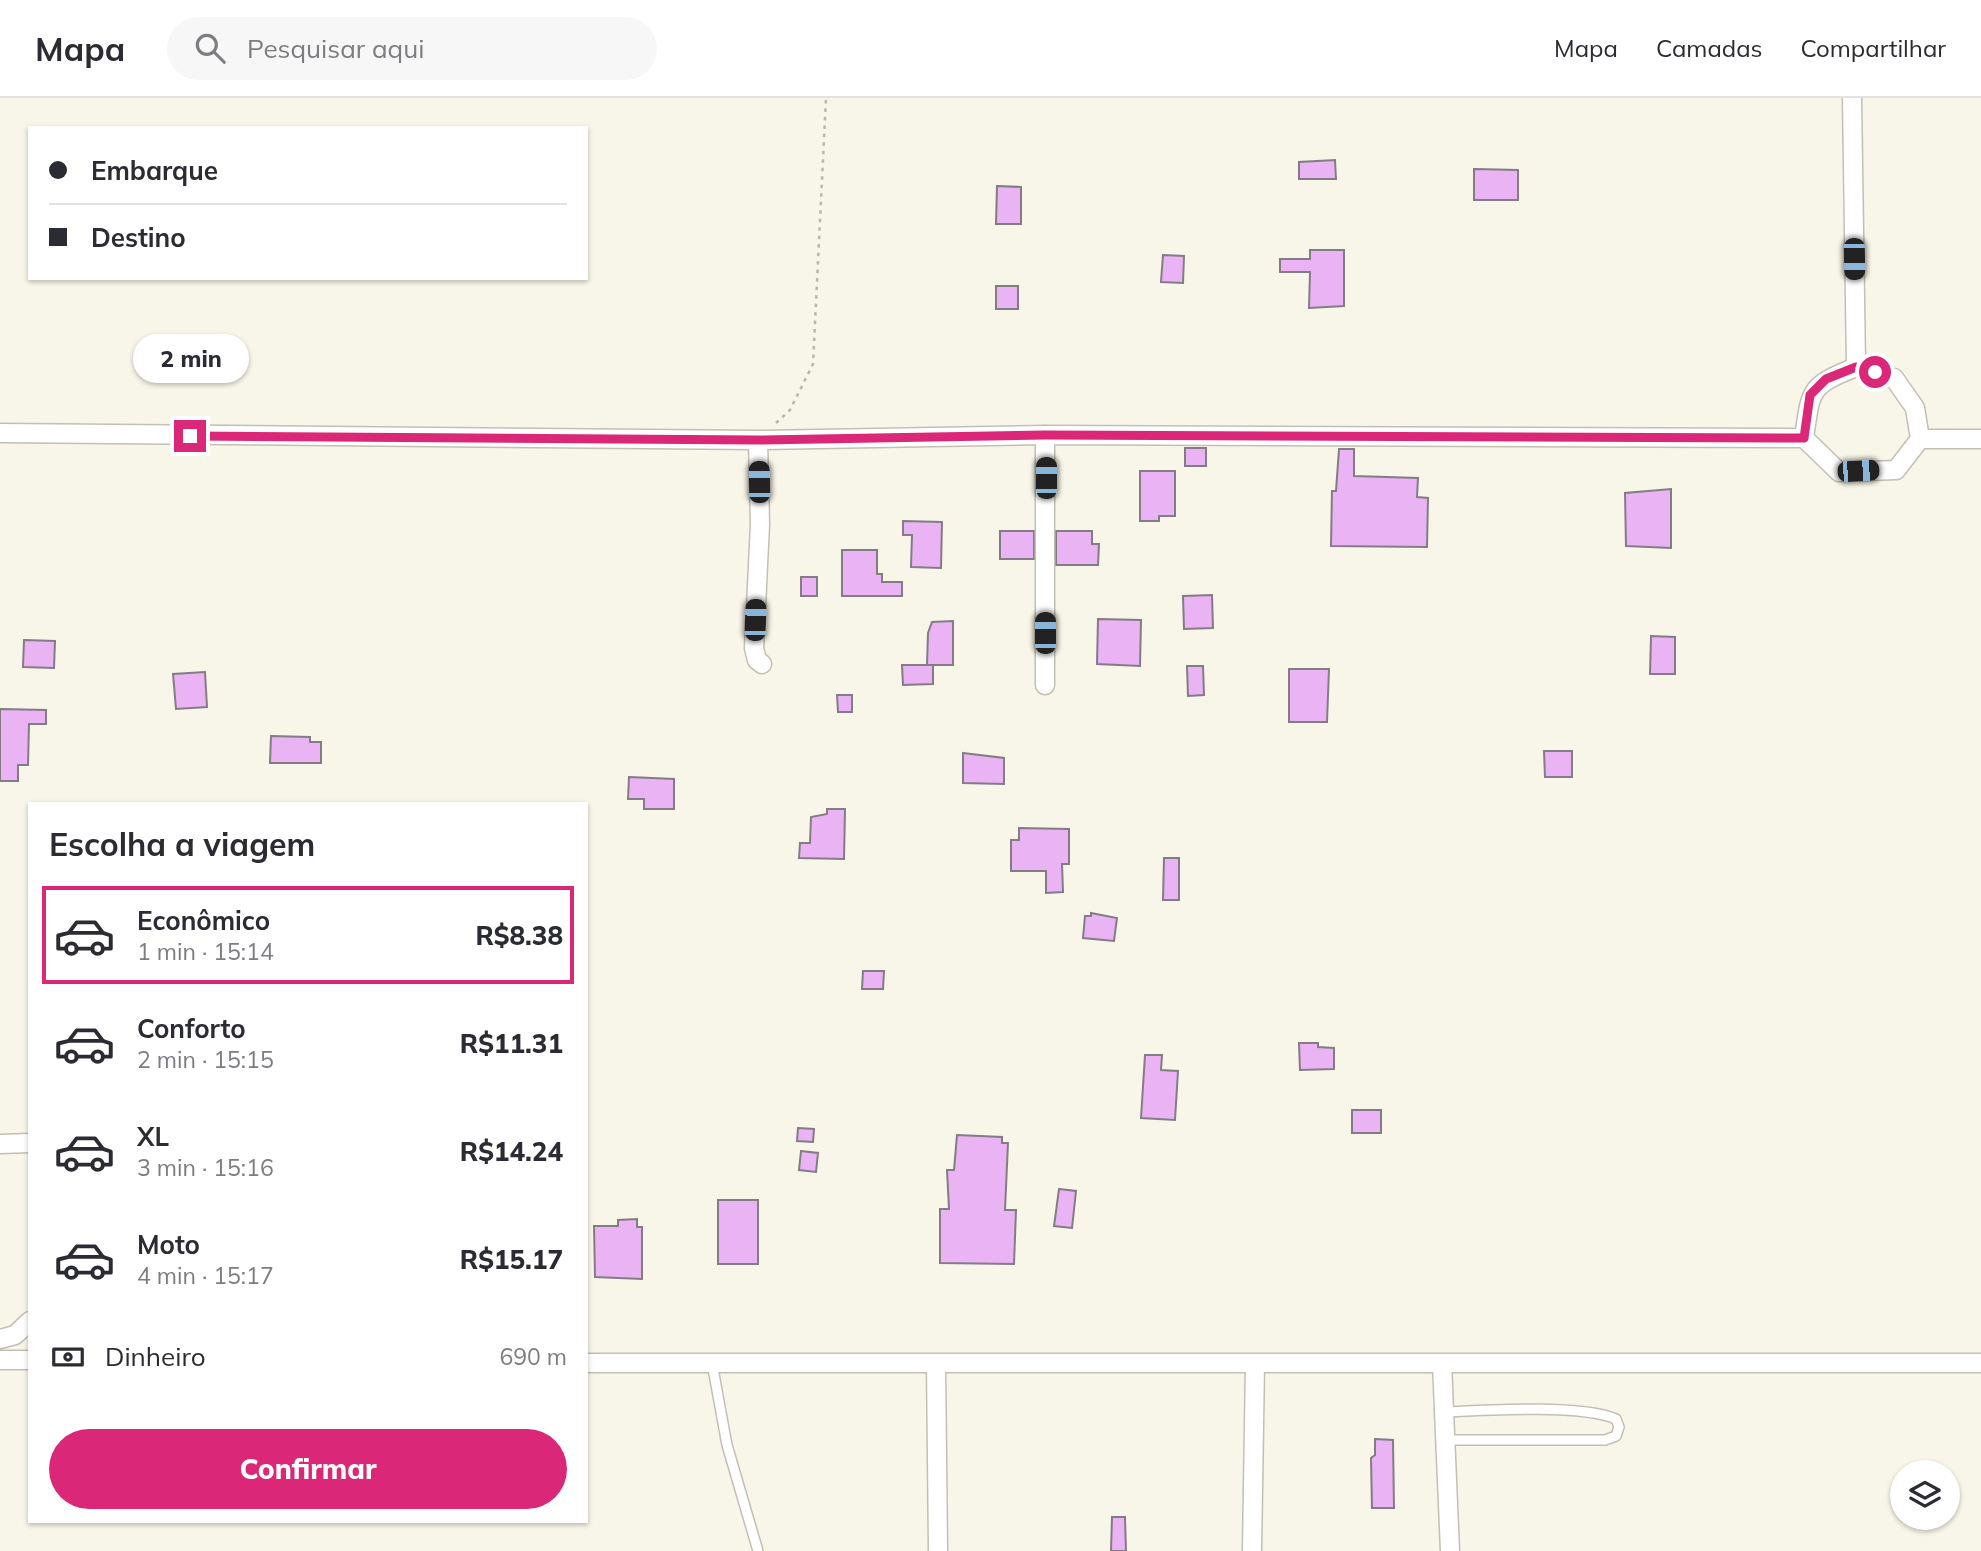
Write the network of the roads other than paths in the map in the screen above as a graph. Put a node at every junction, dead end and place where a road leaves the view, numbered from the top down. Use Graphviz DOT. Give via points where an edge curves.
graph roads {
  1 [pos="1852,98"];
  2 [pos="1856,367"];
  3 [pos="0,433"];
  4 [pos="1045,435"];
  5 [pos="1804,438"];
  6 [pos="1920,439"];
  7 [pos="1981,439"];
  8 [pos="758,440"];
  9 [pos="762,664"];
  10 [pos="1045,685"];
  11 [pos="28,1143"];
  12 [pos="0,1144"];
  13 [pos="28,1323"];
  14 [pos="0,1339"];
  15 [pos="0,1360"];
  16 [pos="28,1360"];
  17 [pos="588,1363"];
  18 [pos="712,1363"];
  19 [pos="936,1363"];
  20 [pos="1255,1363"];
  21 [pos="1442,1363"];
  22 [pos="1981,1363"];
  23 [pos="1444,1412"];
  24 [pos="1445,1440"];
  25 [pos="758,1551"];
  26 [pos="938,1551"];
  27 [pos="1252,1551"];
  28 [pos="1450,1551"];
  1 -- 2 [label="street"];
  2 -- 5 [label="street" via="1826,379 1810,395"];
  2 -- 6 [label="street" via="1894,378 1915,408"];
  3 -- 8 [label="street"];
  4 -- 5 [label="street"];
  4 -- 8 [label="street"];
  4 -- 10 [label="street"];
  5 -- 6 [label="street" via="1839,472 1896,470"];
  6 -- 7 [label="street"];
  8 -- 9 [label="street" via="760,524 754,648"];
  11 -- 12 [label="street"];
  13 -- 14 [label="street" via="15,1335"];
  15 -- 16 [label="street"];
  17 -- 18 [label="street"];
  18 -- 19 [label="street"];
  18 -- 25 [label="lane" via="724,1435"];
  19 -- 20 [label="street"];
  19 -- 26 [label="street"];
  20 -- 21 [label="street"];
  20 -- 27 [label="street"];
  21 -- 22 [label="street"];
  21 -- 23 [label="street"];
  23 -- 24 [label="street"];
  23 -- 24 [label="lane" via="1606,1414 1616,1419 1619,1427 1616,1436 1605,1440"];
  24 -- 28 [label="street"];
}
